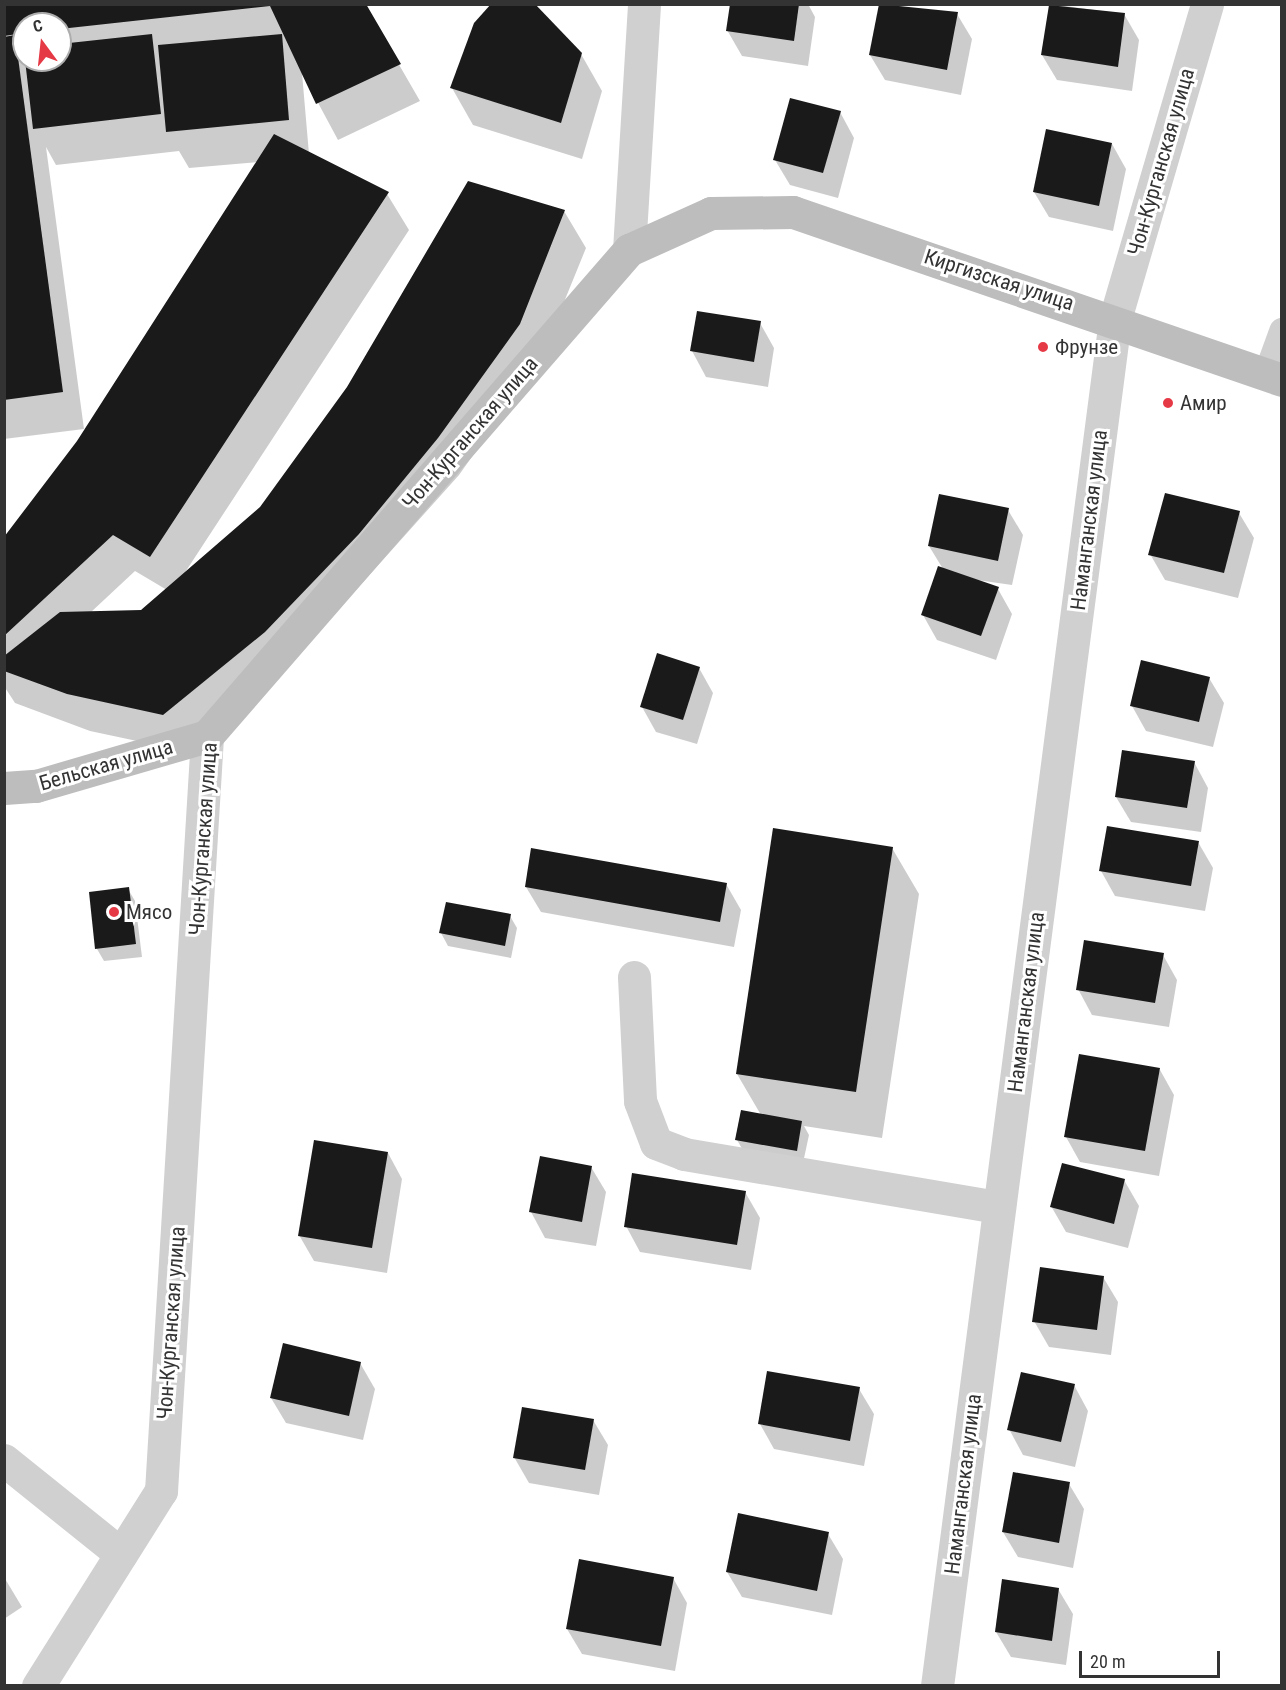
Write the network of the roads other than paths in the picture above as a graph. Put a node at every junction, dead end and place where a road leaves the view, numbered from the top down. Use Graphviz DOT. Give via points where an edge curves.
graph roads {
  1 [pos="644,4"];
  2 [pos="1207,4"];
  3 [pos="629,249"];
  4 [pos="1115,319"];
  5 [pos="1281,331"];
  6 [pos="1274,377"];
  7 [pos="207,736"];
  8 [pos="4,788"];
  9 [pos="634,977"];
  10 [pos="999,1207"];
  11 [pos="4,1460"];
  12 [pos="121,1554"];
  13 [pos="38,1686"];
  14 [pos="937,1686"];
  1 -- 3 [label="street"];
  2 -- 4 [label="street, Чон-Курганская улица"];
  3 -- 4 [label="street, Киргизская улица" via="711,213 793,212"];
  3 -- 7 [label="street, Чон-Курганская улица"];
  4 -- 6 [label="street, Киргизская улица"];
  4 -- 10 [label="street, Наманганская улица"];
  5 -- 6 [label="lane"];
  7 -- 8 [label="street, Бельская улица" via="36,786"];
  7 -- 12 [label="street, Чон-Курганская улица" via="161,1491"];
  9 -- 10 [label="street" via="640,1101 656,1143 684,1154"];
  10 -- 14 [label="street, Наманганская улица"];
  11 -- 12 [label="street"];
  12 -- 13 [label="street, Чон-Курганская улица"];
}
